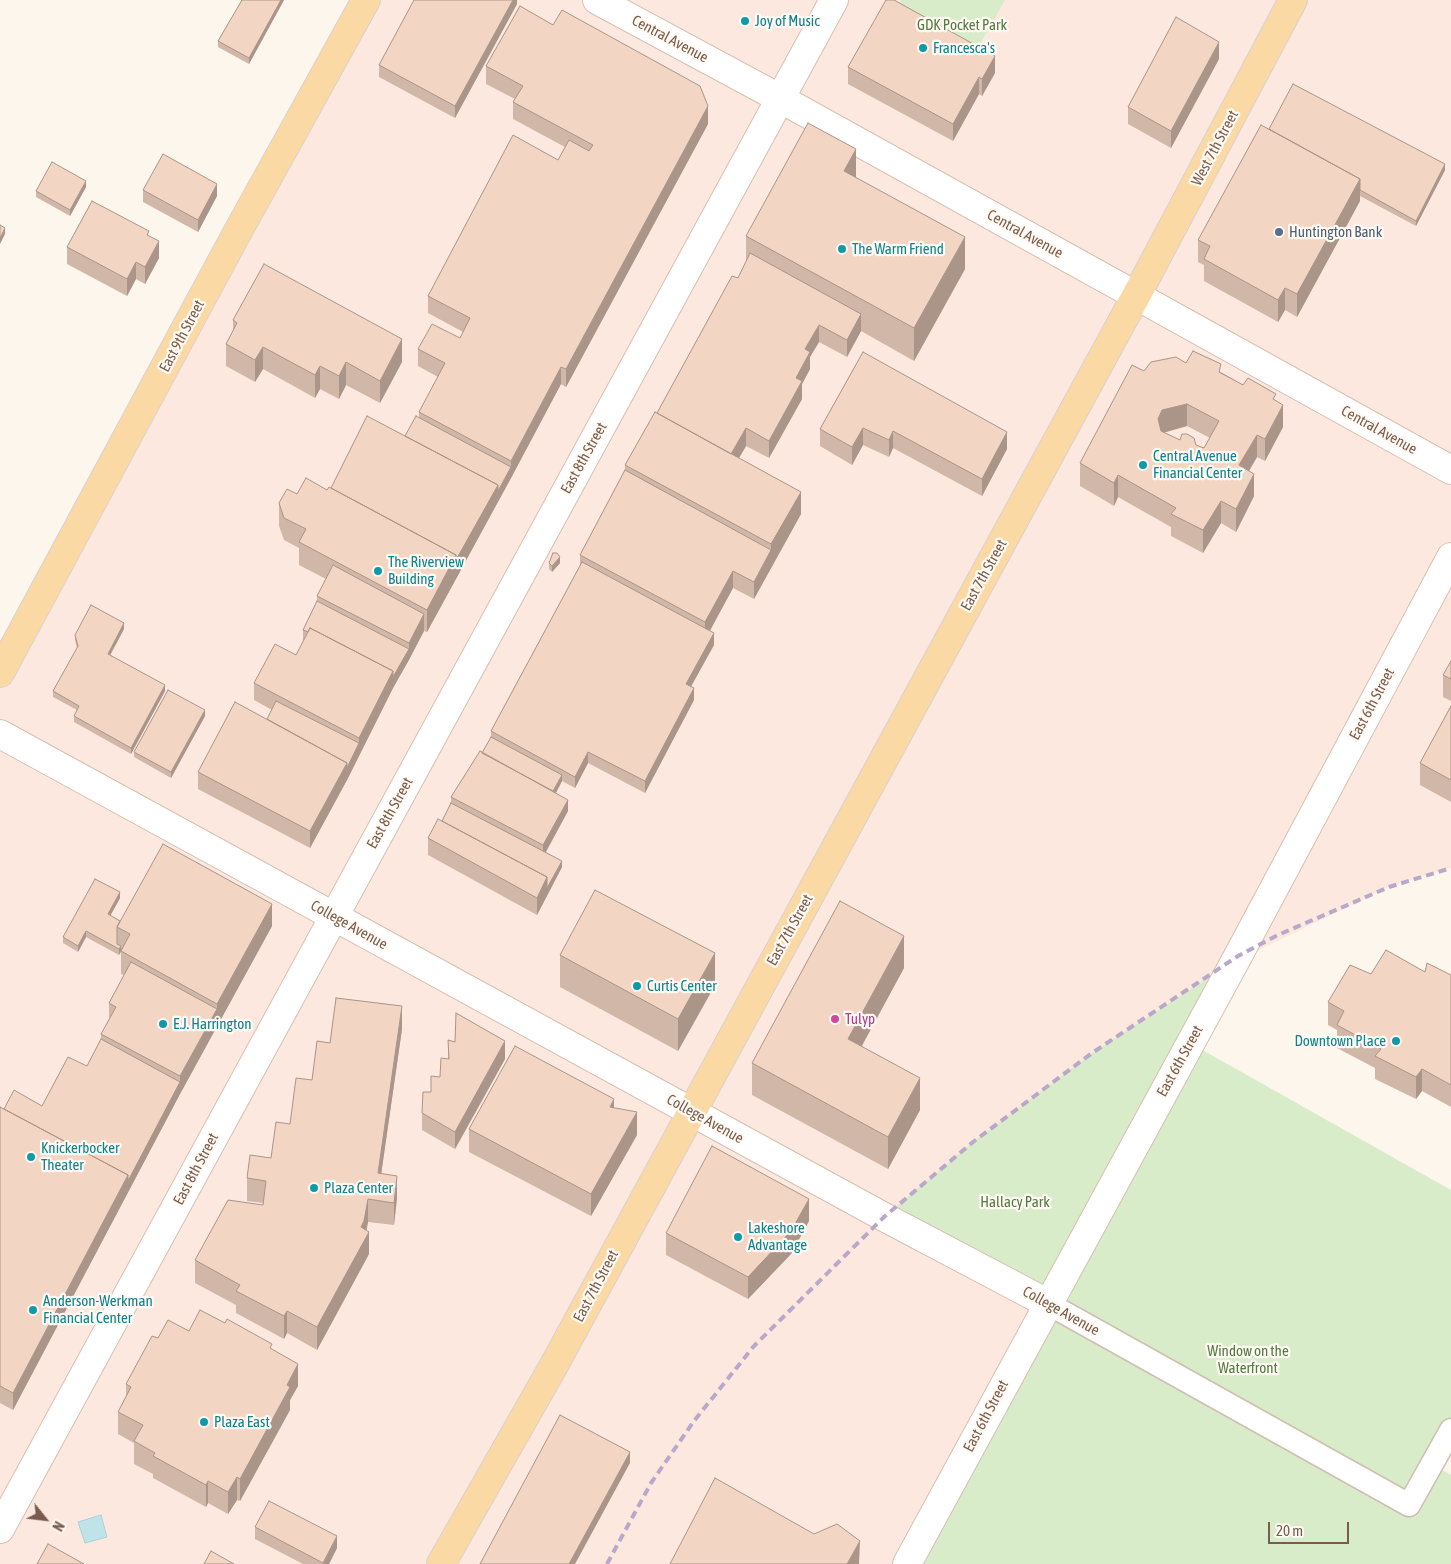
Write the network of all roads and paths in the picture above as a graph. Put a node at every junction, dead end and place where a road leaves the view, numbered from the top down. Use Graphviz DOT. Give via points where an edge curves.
graph roads {
  1 [pos="366,0"];
  2 [pos="597,0"];
  3 [pos="834,0"];
  4 [pos="1294,0"];
  5 [pos="782,99"];
  6 [pos="1136,296"];
  7 [pos="1451,470"];
  8 [pos="1451,556"];
  9 [pos="0,673"];
  10 [pos="0,734"];
  11 [pos="333,916"];
  12 [pos="690,1112"];
  13 [pos="1048,1303"];
  14 [pos="1451,1430"];
  15 [pos="0,1529"];
  16 [pos="441,1564"];
  17 [pos="907,1564"];
  1 -- 9 [label="main road, East 9th Street"];
  2 -- 5 [label="street, Central Avenue"];
  3 -- 5 [label="street, East 8th Street"];
  4 -- 6 [label="main road, West 7th Street"];
  5 -- 6 [label="street, Central Avenue"];
  5 -- 11 [label="street, East 8th Street"];
  6 -- 7 [label="street, Central Avenue"];
  6 -- 12 [label="main road, East 7th Street"];
  8 -- 13 [label="street, East 6th Street"];
  10 -- 11 [label="street, College Avenue"];
  11 -- 12 [label="street, College Avenue"];
  11 -- 15 [label="street, East 8th Street"];
  12 -- 13 [label="street, College Avenue"];
  12 -- 16 [label="main road, East 7th Street" via="553,1367"];
  13 -- 14 [label="street, College Avenue" via="1409,1505"];
  13 -- 17 [label="street, East 6th Street"];
}
